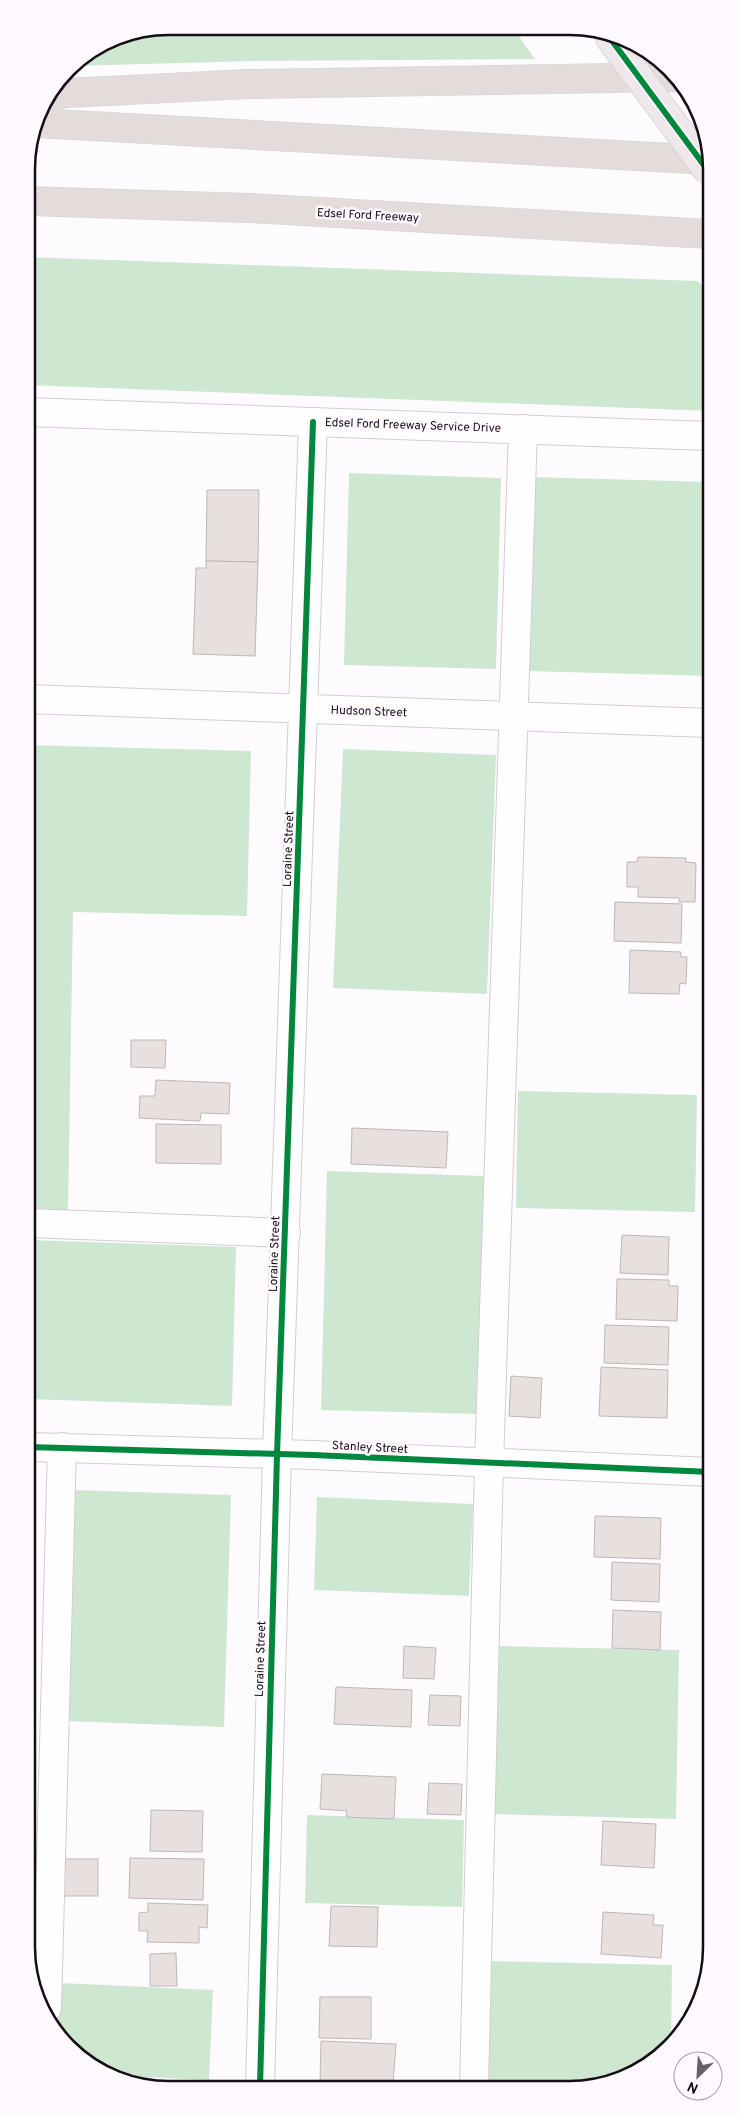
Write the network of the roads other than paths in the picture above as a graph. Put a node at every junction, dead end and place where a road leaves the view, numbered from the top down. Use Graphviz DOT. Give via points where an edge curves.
graph roads {
  1 [pos="613,43"];
  2 [pos="667,77"];
  3 [pos="58,95"];
  4 [pos="43,123"];
  5 [pos="703,160"];
  6 [pos="703,164"];
  7 [pos="35,201"];
  8 [pos="703,234"];
  9 [pos="35,412"];
  10 [pos="313,422"];
  11 [pos="522,429"];
  12 [pos="703,436"];
  13 [pos="35,699"];
  14 [pos="304,709"];
  15 [pos="513,716"];
  16 [pos="703,723"];
  17 [pos="35,1223"];
  18 [pos="286,1233"];
  19 [pos="35,1446"];
  20 [pos="62,1447"];
  21 [pos="277,1454"];
  22 [pos="489,1464"];
  23 [pos="703,1472"];
  24 [pos="46,2001"];
  25 [pos="260,2081"];
  26 [pos="474,2081"];
  1 -- 6 [label="main road, bridge"];
  2 -- 3 [label="highway" via="248,84"];
  4 -- 5 [label="highway"];
  7 -- 8 [label="highway, Edsel Ford Freeway" via="249,208"];
  9 -- 10 [label="street, Edsel Ford Freeway Service Drive"];
  10 -- 11 [label="street, Edsel Ford Freeway Service Drive"];
  10 -- 14 [label="street, Loraine Street"];
  11 -- 12 [label="street, Edsel Ford Freeway Service Drive"];
  11 -- 15 [label="street"];
  13 -- 14 [label="street, Hudson Street"];
  14 -- 15 [label="street, Hudson Street"];
  14 -- 18 [label="street, Loraine Street"];
  15 -- 16 [label="street, Hudson Street"];
  15 -- 22 [label="street"];
  17 -- 18 [label="street"];
  18 -- 21 [label="street, Loraine Street"];
  19 -- 20 [label="street, Stanley Street"];
  20 -- 21 [label="street, Stanley Street"];
  20 -- 24 [label="street"];
  21 -- 22 [label="street, Stanley Street"];
  21 -- 25 [label="street, Loraine Street"];
  22 -- 23 [label="street, Stanley Street"];
  22 -- 26 [label="street"];
}
